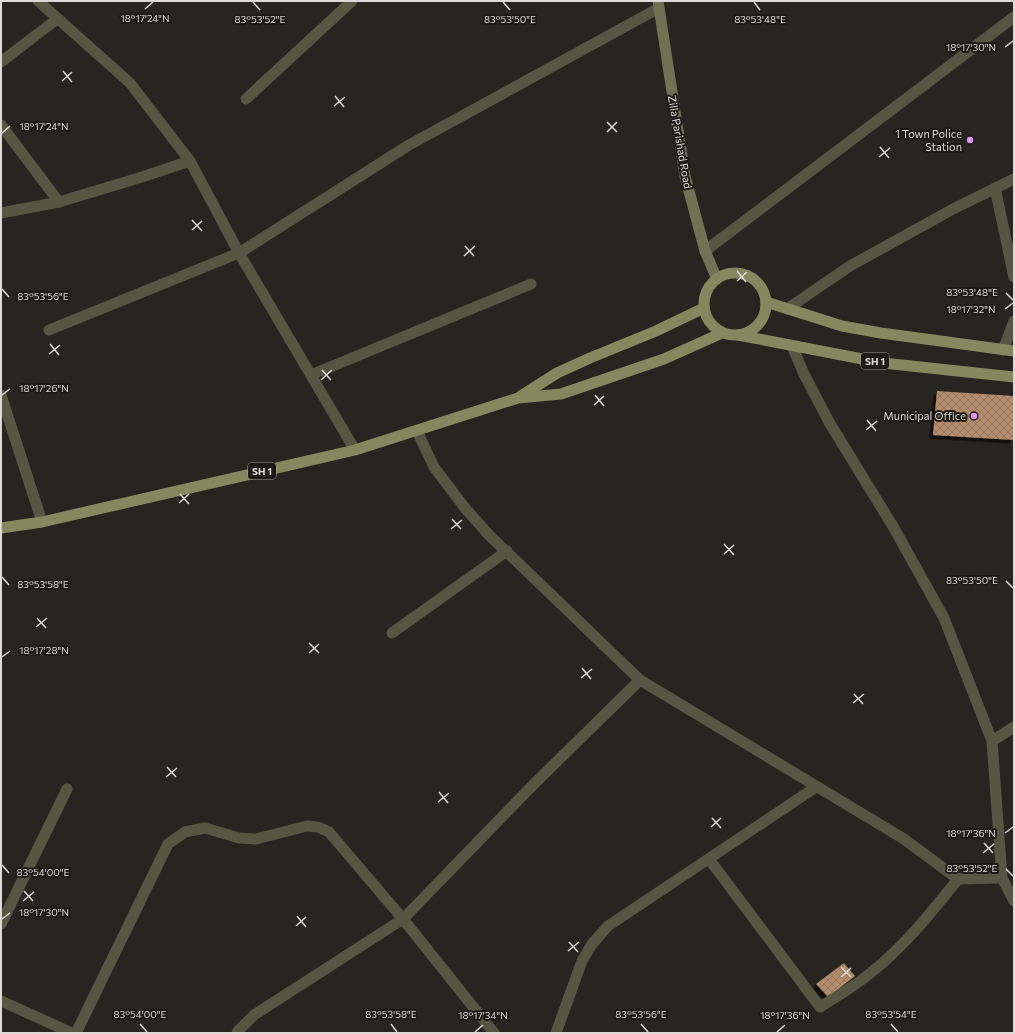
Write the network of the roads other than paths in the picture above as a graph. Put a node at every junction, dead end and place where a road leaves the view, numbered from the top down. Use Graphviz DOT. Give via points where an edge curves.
graph roads {
  1 [pos="38,1"];
  2 [pos="352,1"];
  3 [pos="659,5"];
  4 [pos="1014,17"];
  5 [pos="57,19"];
  6 [pos="1,62"];
  7 [pos="246,99"];
  8 [pos="1,125"];
  9 [pos="190,160"];
  10 [pos="1014,179"];
  11 [pos="995,188"];
  12 [pos="59,202"];
  13 [pos="1,213"];
  14 [pos="705,251"];
  15 [pos="239,253"];
  16 [pos="1014,277"];
  17 [pos="717,279"];
  18 [pos="531,284"];
  19 [pos="766,302"];
  20 [pos="704,308"];
  21 [pos="787,309"];
  22 [pos="1014,321"];
  23 [pos="50,330"];
  24 [pos="722,333"];
  25 [pos="738,335"];
  26 [pos="792,346"];
  27 [pos="1009,350"];
  28 [pos="311,375"];
  29 [pos="1014,377"];
  30 [pos="1,395"];
  31 [pos="518,398"];
  32 [pos="417,431"];
  33 [pos="355,450"];
  34 [pos="42,522"];
  35 [pos="1,528"];
  36 [pos="507,551"];
  37 [pos="392,633"];
  38 [pos="640,680"];
  39 [pos="1014,727"];
  40 [pos="992,741"];
  41 [pos="816,787"];
  42 [pos="67,789"];
  43 [pos="709,859"];
  44 [pos="1002,878"];
  45 [pos="958,879"];
  46 [pos="1014,901"];
  47 [pos="404,919"];
  48 [pos="1,924"];
  49 [pos="1,1001"];
  50 [pos="72,1033"];
  51 [pos="76,1033"];
  52 [pos="237,1033"];
  53 [pos="494,1033"];
  54 [pos="556,1033"];
  1 -- 5 [label="street"];
  2 -- 7 [label="street"];
  3 -- 14 [label="main road, Zilla Parishad Road" via="685,176"];
  3 -- 15 [label="street" via="409,145"];
  4 -- 14 [label="street"];
  5 -- 6 [label="street"];
  5 -- 9 [label="street" via="130,83"];
  8 -- 12 [label="street"];
  9 -- 12 [label="street"];
  9 -- 15 [label="street"];
  10 -- 11 [label="street"];
  11 -- 16 [label="street"];
  11 -- 21 [label="street" via="850,266"];
  12 -- 13 [label="street"];
  14 -- 17 [label="main road, Zilla Parishad Road"];
  15 -- 23 [label="street"];
  15 -- 28 [label="street"];
  17 -- 19 [label="main road" via="732,273 748,276 761,287"];
  17 -- 20 [label="main road" via="706,292"];
  18 -- 28 [label="street"];
  19 -- 21 [label="main road"];
  19 -- 25 [label="main road" via="759,324 746,334"];
  20 -- 24 [label="main road" via="710,323"];
  20 -- 31 [label="main road, SH 1" via="557,373"];
  21 -- 27 [label="main road" via="842,326"];
  22 -- 27 [label="street"];
  24 -- 25 [label="main road, SH 1"];
  24 -- 31 [label="main road, SH 1" via="664,359 561,394"];
  25 -- 26 [label="main road, SH 1"];
  26 -- 29 [label="main road, SH 1" via="883,363"];
  26 -- 40 [label="street" via="829,422 894,528 944,618"];
  28 -- 33 [label="street"];
  30 -- 34 [label="street"];
  31 -- 32 [label="main road, SH 1"];
  32 -- 33 [label="main road, SH 1"];
  32 -- 36 [label="street" via="434,467 465,508"];
  33 -- 34 [label="main road, SH 1"];
  34 -- 35 [label="main road, SH 1"];
  36 -- 37 [label="street"];
  36 -- 38 [label="street"];
  38 -- 41 [label="street"];
  38 -- 47 [label="street" via="533,785"];
  39 -- 40 [label="street"];
  40 -- 44 [label="street"];
  41 -- 43 [label="street"];
  41 -- 45 [label="street" via="904,839"];
  42 -- 48 [label="street"];
  43 -- 45 [label="street" via="820,1007 869,975 902,944"];
  43 -- 54 [label="street" via="608,926 592,944 582,960"];
  44 -- 45 [label="street"];
  44 -- 46 [label="street"];
  47 -- 51 [label="street" via="329,832 318,826 307,826 256,839 239,838 205,828 185,832 168,844"];
  47 -- 52 [label="street" via="254,1015"];
  47 -- 53 [label="street"];
  49 -- 50 [label="street"];
}
